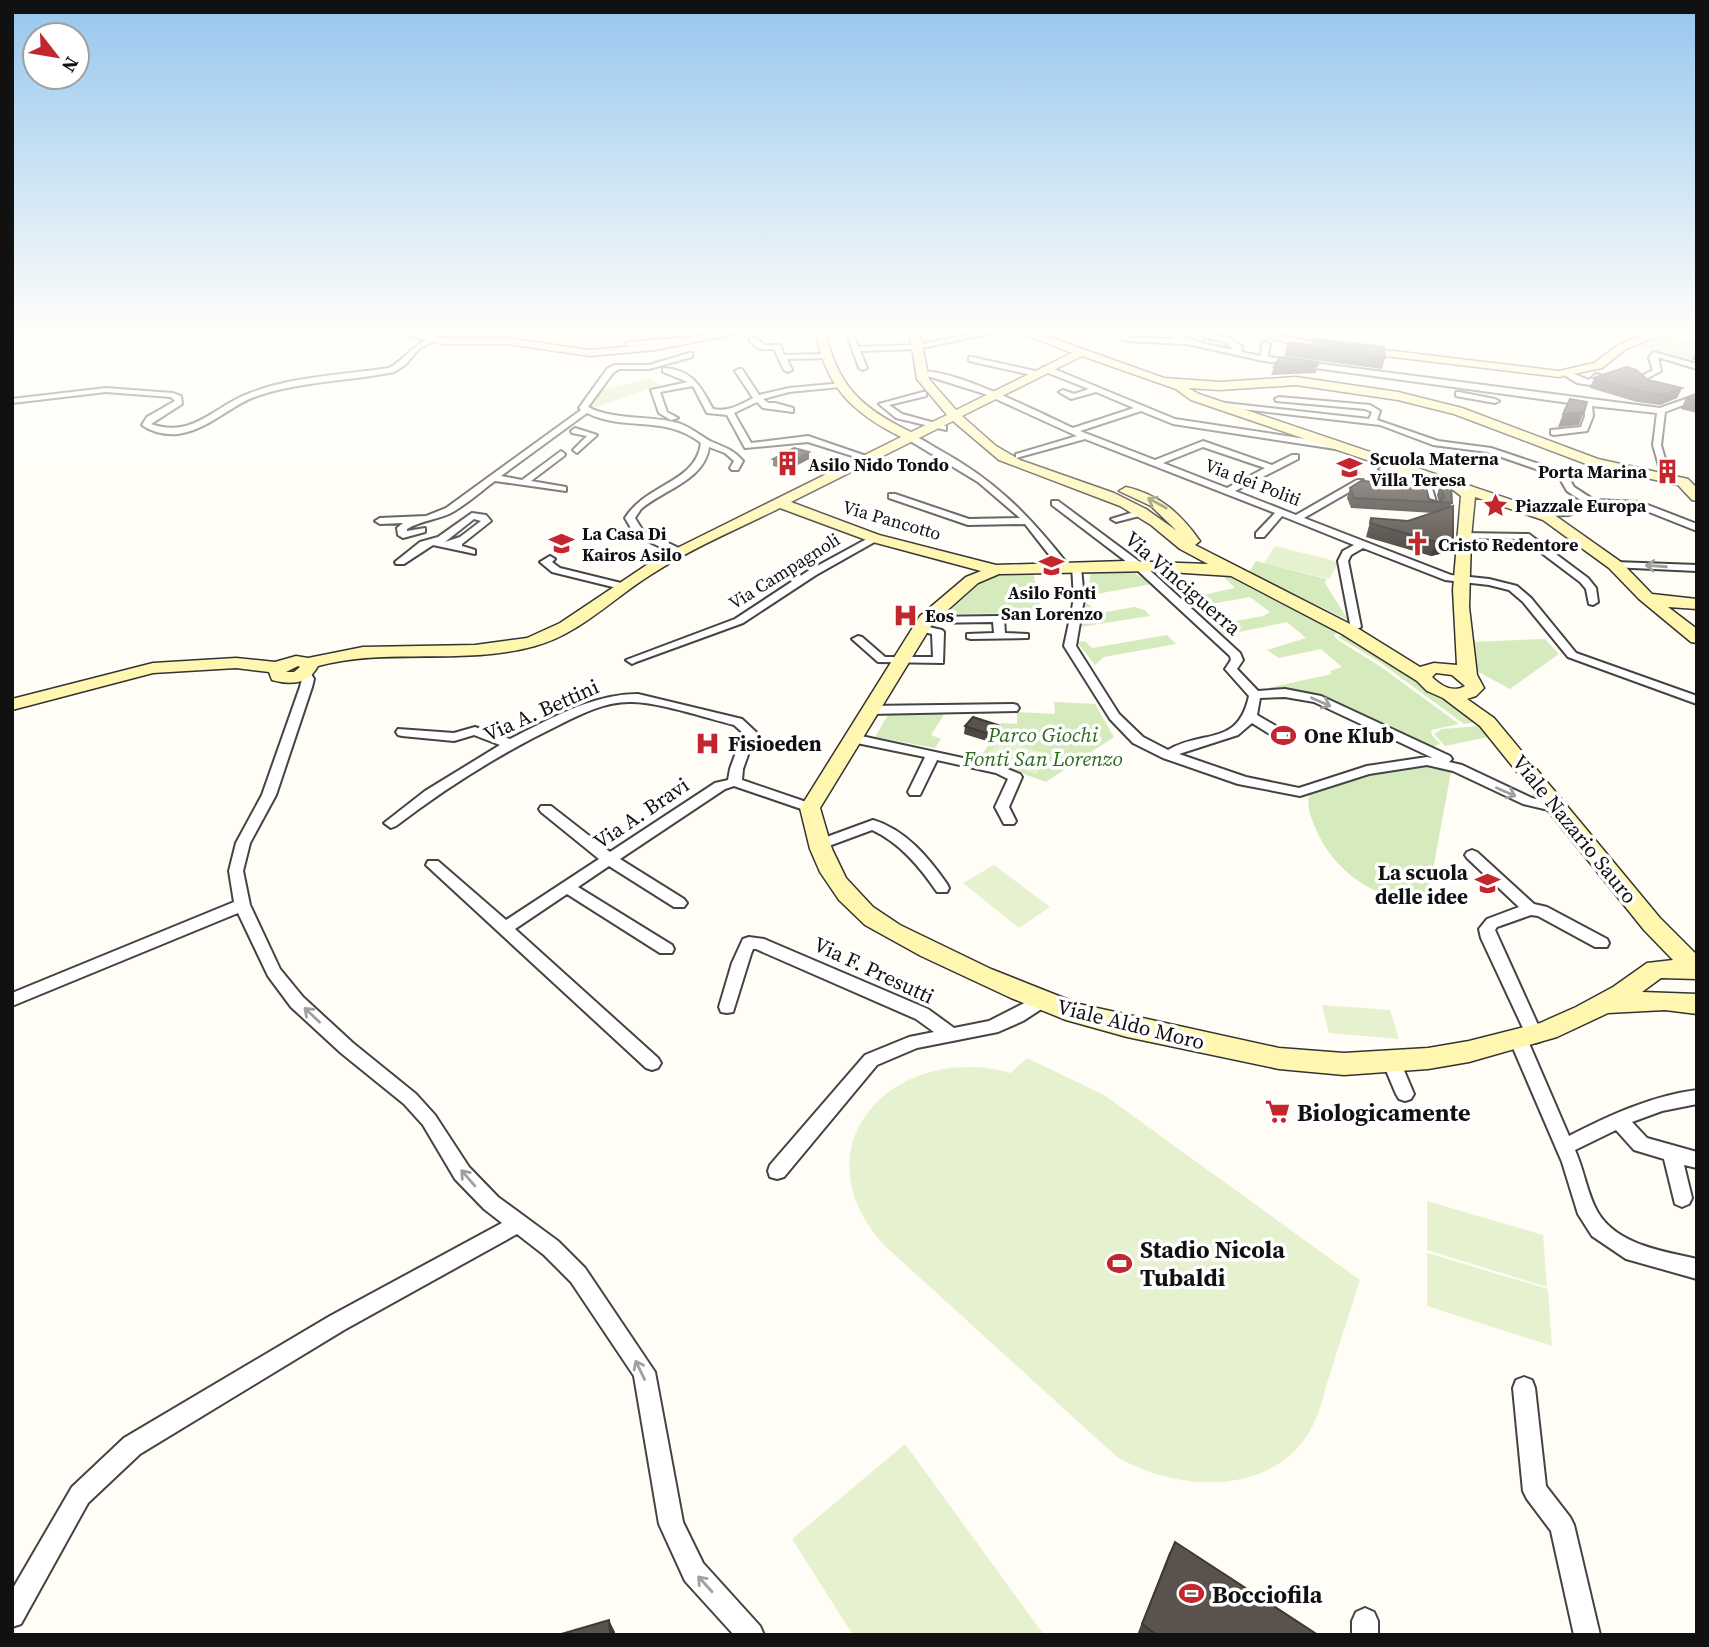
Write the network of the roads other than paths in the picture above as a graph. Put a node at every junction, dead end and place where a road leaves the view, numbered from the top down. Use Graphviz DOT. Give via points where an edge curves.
graph roads {
  1 [pos="172,406"];
  2 [pos="231,406"];
  3 [pos="587,406"];
  4 [pos="661,406"];
  5 [pos="707,406"];
  6 [pos="744,406"];
  7 [pos="778,406"];
  8 [pos="857,406"];
  9 [pos="885,406"];
  10 [pos="947,406"];
  11 [pos="979,406"];
  12 [pos="1016,406"];
  13 [pos="1133,406"];
  14 [pos="1230,406"];
  15 [pos="1354,406"];
  16 [pos="1440,406"];
  17 [pos="1588,406"];
  18 [pos="1614,406"];
  19 [pos="1675,406"];
  20 [pos="1138,408"];
  21 [pos="1236,408"];
  22 [pos="585,409"];
  23 [pos="790,410"];
  24 [pos="1661,411"];
  25 [pos="730,413"];
  26 [pos="674,418"];
  27 [pos="960,418"];
  28 [pos="1373,421"];
  29 [pos="571,427"];
  30 [pos="939,427"];
  31 [pos="1071,431"];
  32 [pos="1554,432"];
  33 [pos="978,434"];
  34 [pos="1085,436"];
  35 [pos="910,437"];
  36 [pos="705,442"];
  37 [pos="553,443"];
  38 [pos="1347,447"];
  39 [pos="577,450"];
  40 [pos="561,454"];
  41 [pos="1019,456"];
  42 [pos="1295,457"];
  43 [pos="868,458"];
  44 [pos="1156,463"];
  45 [pos="1389,466"];
  46 [pos="735,468"];
  47 [pos="1273,468"];
  48 [pos="1672,475"];
  49 [pos="1697,475"];
  50 [pos="1057,477"];
  51 [pos="494,478"];
  52 [pos="1360,482"];
  53 [pos="523,483"];
  54 [pos="1457,486"];
  55 [pos="563,489"];
  56 [pos="1228,491"];
  57 [pos="892,496"];
  58 [pos="1697,498"];
  59 [pos="1469,500"];
  60 [pos="1491,501"];
  61 [pos="778,502"];
  62 [pos="1055,503"];
  63 [pos="1592,503"];
  64 [pos="1433,508"];
  65 [pos="449,510"];
  66 [pos="1144,512"];
  67 [pos="1281,512"];
  68 [pos="1542,514"];
  69 [pos="1465,516"];
  70 [pos="1297,517"];
  71 [pos="467,518"];
  72 [pos="1116,519"];
  73 [pos="414,520"];
  74 [pos="380,521"];
  75 [pos="1027,521"];
  76 [pos="1167,528"];
  77 [pos="1697,528"];
  78 [pos="422,530"];
  79 [pos="1260,535"];
  80 [pos="1463,536"];
  81 [pos="874,538"];
  82 [pos="438,540"];
  83 [pos="1364,543"];
  84 [pos="457,544"];
  85 [pos="471,552"];
  86 [pos="679,552"];
  87 [pos="1201,554"];
  88 [pos="1165,555"];
  89 [pos="550,559"];
  90 [pos="400,562"];
  91 [pos="1615,565"];
  92 [pos="1143,567"];
  93 [pos="1185,567"];
  94 [pos="1071,568"];
  95 [pos="1697,568"];
  96 [pos="996,570"];
  97 [pos="1238,572"];
  98 [pos="1462,576"];
  99 [pos="621,586"];
  100 [pos="1645,596"];
  101 [pos="1593,602"];
  102 [pos="1691,604"];
  103 [pos="1671,617"];
  104 [pos="923,624"];
  105 [pos="1355,627"];
  106 [pos="971,636"];
  107 [pos="1000,636"];
  108 [pos="1024,636"];
  109 [pos="1697,638"];
  110 [pos="858,639"];
  111 [pos="1463,651"];
  112 [pos="632,660"];
  113 [pos="898,661"];
  114 [pos="306,668"];
  115 [pos="1432,671"];
  116 [pos="282,673"];
  117 [pos="1470,683"];
  118 [pos="1449,694"];
  119 [pos="1255,695"];
  120 [pos="301,697"];
  121 [pos="1697,700"];
  122 [pos="12,705"];
  123 [pos="1013,708"];
  124 [pos="869,710"];
  125 [pos="1250,716"];
  126 [pos="1487,722"];
  127 [pos="402,732"];
  128 [pos="1281,736"];
  129 [pos="852,738"];
  130 [pos="508,743"];
  131 [pos="933,755"];
  132 [pos="1168,755"];
  133 [pos="1457,768"];
  134 [pos="735,782"];
  135 [pos="915,792"];
  136 [pos="810,808"];
  137 [pos="1557,808"];
  138 [pos="546,810"];
  139 [pos="1009,821"];
  140 [pos="391,823"];
  141 [pos="818,845"];
  142 [pos="1472,855"];
  143 [pos="609,859"];
  144 [pos="433,864"];
  145 [pos="567,887"];
  146 [pos="942,888"];
  147 [pos="679,903"];
  148 [pos="242,905"];
  149 [pos="1530,909"];
  150 [pos="1652,924"];
  151 [pos="505,928"];
  152 [pos="1601,943"];
  153 [pos="666,949"];
  154 [pos="1657,969"];
  155 [pos="1697,971"];
  156 [pos="12,1000"];
  157 [pos="1040,1000"];
  158 [pos="1689,1002"];
  159 [pos="1604,1006"];
  160 [pos="727,1007"];
  161 [pos="951,1035"];
  162 [pos="1527,1039"];
  163 [pos="1391,1060"];
  164 [pos="652,1063"];
  165 [pos="1405,1094"];
  166 [pos="1697,1097"];
  167 [pos="1619,1120"];
  168 [pos="1564,1147"];
  169 [pos="1672,1153"];
  170 [pos="1697,1160"];
  171 [pos="777,1171"];
  172 [pos="1682,1198"];
  173 [pos="518,1224"];
  174 [pos="1697,1269"];
  175 [pos="1524,1388"];
  176 [pos="12,1615"];
  177 [pos="751,1635"];
  178 [pos="1587,1635"];
  1 -- 2 [label="street" via="146,425 186,431"];
  3 -- 22 [label="street"];
  4 -- 26 [label="street" via="663,413"];
  5 -- 25 [label="street" via="710,411"];
  6 -- 25 [label="street"];
  7 -- 23 [label="street"];
  8 -- 35 [label="street"];
  9 -- 30 [label="street" via="899,416"];
  10 -- 27 [label="street, Viale Nazario Sauro"];
  11 -- 27 [label="street"];
  12 -- 31 [label="street, Via dei Politi"];
  13 -- 20 [label="street"];
  14 -- 21 [label="street"];
  15 -- 28 [label="street" via="1376,411"];
  16 -- 48 [label="street" via="1594,462"];
  17 -- 32 [label="street" via="1584,429"];
  18 -- 24 [label="street"];
  19 -- 24 [label="street"];
  20 -- 31 [label="street"];
  20 -- 38 [label="street" via="1193,425"];
  21 -- 28 [label="street"];
  21 -- 38 [label="street"];
  22 -- 29 [label="street"];
  22 -- 36 [label="street" via="672,424"];
  24 -- 48 [label="street" via="1657,445"];
  25 -- 43 [label="street" via="748,446 808,439"];
  27 -- 30 [label="street"];
  27 -- 33 [label="street, Viale Nazario Sauro"];
  28 -- 63 [label="street" via="1436,443 1488,450 1558,473 1570,489"];
  29 -- 37 [label="street"];
  29 -- 39 [label="street" via="593,435"];
  29 -- 51 [label="street"];
  30 -- 33 [label="street"];
  30 -- 35 [label="street"];
  31 -- 34 [label="street, Via dei Politi"];
  33 -- 50 [label="street, Viale Nazario Sauro" via="1016,463"];
  34 -- 41 [label="street"];
  34 -- 44 [label="street, Via dei Politi"];
  35 -- 43 [label="street"];
  35 -- 75 [label="street" via="958,464"];
  36 -- 46 [label="street" via="734,456 739,461"];
  36 -- 86 [label="street" via="701,461 633,509 630,518 639,533"];
  38 -- 45 [label="street"];
  40 -- 53 [label="street"];
  42 -- 47 [label="street"];
  43 -- 61 [label="street"];
  44 -- 47 [label="street" via="1203,444"];
  44 -- 56 [label="street, Via dei Politi"];
  45 -- 54 [label="street"];
  45 -- 64 [label="street" via="1426,481"];
  47 -- 56 [label="street"];
  48 -- 49 [label="street"];
  48 -- 58 [label="street"];
  50 -- 66 [label="street, Viale Nazario Sauro" via="1112,495"];
  87 -- 50 [label="street, Viale Nazario Sauro, one-way" via="1178,519 1153,500"];
  51 -- 53 [label="street"];
  51 -- 65 [label="street"];
  52 -- 70 [label="street"];
  53 -- 55 [label="street"];
  54 -- 59 [label="street"];
  54 -- 60 [label="street"];
  56 -- 67 [label="street, Via dei Politi"];
  57 -- 75 [label="street" via="968,522"];
  59 -- 60 [label="street"];
  59 -- 69 [label="street"];
  60 -- 68 [label="street"];
  60 -- 69 [label="street"];
  61 -- 81 [label="street, Via Pancotto"];
  61 -- 86 [label="street"];
  62 -- 92 [label="street, Via Vinciguerra"];
  63 -- 68 [label="street" via="1569,512"];
  63 -- 77 [label="street" via="1653,509"];
  65 -- 71 [label="street"];
  65 -- 73 [label="street"];
  66 -- 72 [label="street"];
  66 -- 76 [label="street, Viale Nazario Sauro"];
  67 -- 70 [label="street, Via dei Politi"];
  67 -- 79 [label="street"];
  68 -- 91 [label="street"];
  69 -- 80 [label="street"];
  70 -- 83 [label="street, Via dei Politi"];
  71 -- 82 [label="street"];
  71 -- 84 [label="street" via="486,519"];
  73 -- 74 [label="street"];
  73 -- 78 [label="street" via="402,528 402,535"];
  75 -- 94 [label="street"];
  76 -- 87 [label="street, Viale Nazario Sauro"];
  76 -- 88 [label="street" via="1171,540"];
  80 -- 98 [label="street"];
  80 -- 101 [label="street" via="1525,536 1584,580"];
  81 -- 96 [label="street, Via Pancotto"];
  81 -- 112 [label="street, Via Campagnoli" via="739,621"];
  82 -- 84 [label="street" via="440,545"];
  82 -- 90 [label="street" via="424,544"];
  83 -- 98 [label="street, Via dei Politi"];
  83 -- 105 [label="street" via="1343,561"];
  84 -- 85 [label="street"];
  86 -- 99 [label="street"];
  87 -- 88 [label="street"];
  87 -- 93 [label="street"];
  87 -- 97 [label="street, Viale Nazario Sauro"];
  88 -- 92 [label="street"];
  89 -- 99 [label="street" via="545,562 556,570"];
  95 -- 91 [label="street, one-way"];
  91 -- 100 [label="street"];
  92 -- 93 [label="street"];
  92 -- 94 [label="street"];
  92 -- 119 [label="street, Via Vinciguerra" via="1237,655 1231,669"];
  93 -- 97 [label="street"];
  94 -- 96 [label="street"];
  94 -- 132 [label="street" via="1079,598 1070,646 1125,728"];
  96 -- 104 [label="street" via="972,580"];
  97 -- 115 [label="street, Viale Nazario Sauro" via="1383,651"];
  98 -- 111 [label="street"];
  98 -- 121 [label="street, Via dei Politi" via="1513,588 1572,655"];
  99 -- 114 [label="street" via="564,629 531,642 466,652 350,654"];
  100 -- 102 [label="street"];
  100 -- 103 [label="street"];
  102 -- 103 [label="street" via="1671,609"];
  103 -- 109 [label="street"];
  104 -- 107 [label="street" via="998,619"];
  104 -- 113 [label="street"];
  104 -- 113 [label="street" via="938,632 939,661"];
  106 -- 107 [label="street"];
  107 -- 108 [label="street"];
  110 -- 113 [label="street" via="881,660"];
  111 -- 115 [label="street"];
  111 -- 117 [label="street"];
  113 -- 124 [label="street"];
  114 -- 116 [label="street" via="290,662"];
  114 -- 120 [label="street" via="308,680"];
  115 -- 117 [label="street, Viale Nazario Sauro" via="1450,668"];
  115 -- 118 [label="street, Viale Nazario Sauro" via="1433,688"];
  116 -- 120 [label="street"];
  116 -- 122 [label="street" via="236,663 153,668"];
  117 -- 118 [label="street" via="1461,695"];
  117 -- 126 [label="street"];
  118 -- 126 [label="street, Viale Nazario Sauro"];
  119 -- 125 [label="street"];
  119 -- 133 [label="street, one-way" via="1284,693 1317,699"];
  120 -- 148 [label="street" via="269,795 243,843 236,871"];
  123 -- 124 [label="street"];
  124 -- 129 [label="street"];
  125 -- 128 [label="street"];
  125 -- 132 [label="street" via="1236,732 1177,748"];
  126 -- 137 [label="street, Viale Nazario Sauro"];
  127 -- 130 [label="street" via="454,737 475,731"];
  129 -- 131 [label="street"];
  129 -- 136 [label="street"];
  130 -- 134 [label="street, Via A. Bettini" via="602,701 638,698 738,722 750,732 734,770"];
  130 -- 140 [label="street, Via A. Bettini"];
  131 -- 135 [label="street"];
  131 -- 139 [label="street" via="1000,769 1015,777 1002,807"];
  132 -- 133 [label="street" via="1243,781 1300,792 1398,764 1427,761"];
  133 -- 137 [label="street, one-way" via="1528,802"];
  134 -- 136 [label="street"];
  134 -- 143 [label="street, Via A. Bravi" via="698,799"];
  136 -- 141 [label="street, Viale Aldo Moro"];
  137 -- 150 [label="street, Viale Nazario Sauro"];
  138 -- 143 [label="street"];
  141 -- 146 [label="street" via="873,825 888,831 911,851"];
  141 -- 157 [label="street, Viale Aldo Moro" via="843,890 869,916"];
  142 -- 149 [label="street"];
  143 -- 145 [label="street, Via A. Bravi"];
  143 -- 147 [label="street"];
  144 -- 151 [label="street"];
  145 -- 151 [label="street, Via A. Bravi"];
  145 -- 153 [label="street"];
  148 -- 156 [label="street"];
  173 -- 148 [label="street, one-way" via="462,1173 410,1099 297,1002 274,972"];
  149 -- 152 [label="street"];
  149 -- 162 [label="street" via="1487,929"];
  150 -- 154 [label="street"];
  150 -- 155 [label="street, Viale Nazario Sauro"];
  151 -- 164 [label="street"];
  154 -- 155 [label="street"];
  154 -- 159 [label="street, Viale Aldo Moro"];
  155 -- 158 [label="street, Viale Aldo Moro"];
  157 -- 161 [label="street" via="992,1027"];
  157 -- 163 [label="street, Viale Aldo Moro" via="1113,1023 1271,1057 1334,1064"];
  158 -- 159 [label="street, Viale Aldo Moro" via="1649,1000"];
  159 -- 162 [label="street, Viale Aldo Moro"];
  160 -- 161 [label="street, Via F. Presutti" via="742,948 758,943 922,1014"];
  161 -- 171 [label="street" via="915,1042 871,1060"];
  162 -- 163 [label="street, Viale Aldo Moro"];
  162 -- 168 [label="street"];
  163 -- 165 [label="street"];
  166 -- 167 [label="street" via="1671,1101"];
  167 -- 168 [label="street"];
  167 -- 169 [label="street" via="1641,1144"];
  168 -- 174 [label="street" via="1588,1214 1606,1237 1633,1252"];
  169 -- 170 [label="street"];
  169 -- 172 [label="street"];
  173 -- 176 [label="street" via="337,1323 132,1446 80,1495"];
  177 -- 173 [label="street, one-way" via="694,1572 671,1524 644,1372 578,1275"];
  175 -- 178 [label="street" via="1535,1492 1562,1525"];
}
